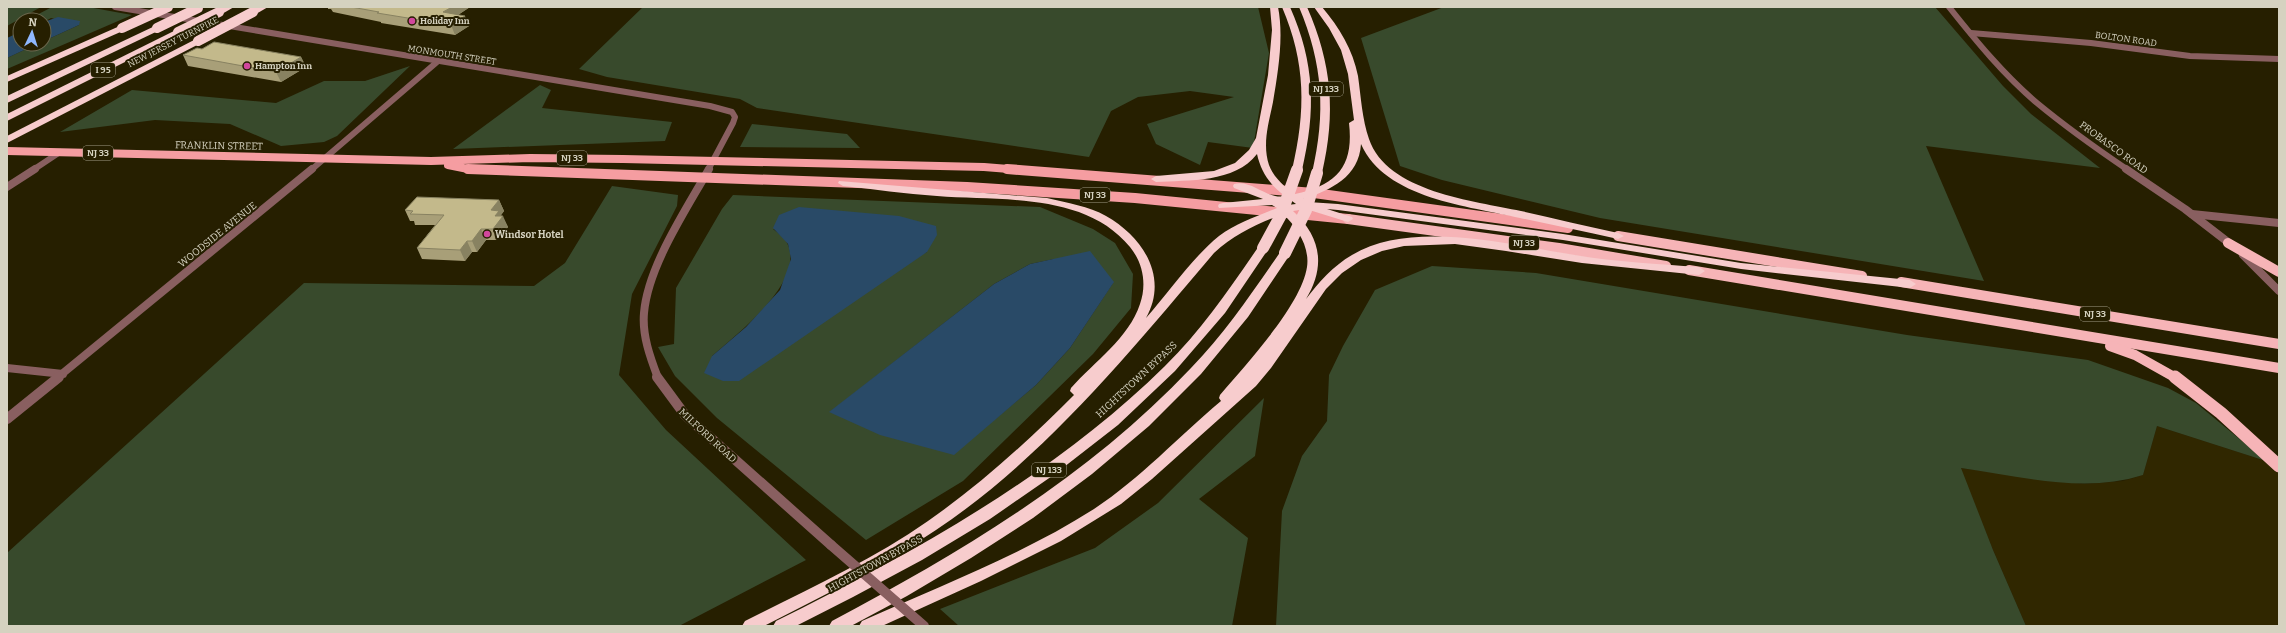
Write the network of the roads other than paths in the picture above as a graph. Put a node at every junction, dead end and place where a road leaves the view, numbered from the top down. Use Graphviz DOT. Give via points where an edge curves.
graph roads {
  1 [pos="115,7"];
  2 [pos="168,7"];
  3 [pos="230,7"];
  4 [pos="264,7"];
  5 [pos="1274,7"];
  6 [pos="1286,7"];
  7 [pos="1303,7"];
  8 [pos="1318,7"];
  9 [pos="1949,7"];
  10 [pos="200,8"];
  11 [pos="1971,33"];
  12 [pos="2279,59"];
  13 [pos="437,62"];
  14 [pos="7,79"];
  15 [pos="1355,93"];
  16 [pos="7,100"];
  17 [pos="7,118"];
  18 [pos="1262,137"];
  19 [pos="7,140"];
  20 [pos="7,151"];
  21 [pos="60,152"];
  22 [pos="325,158"];
  23 [pos="714,160"];
  24 [pos="431,162"];
  25 [pos="704,178"];
  26 [pos="1156,179"];
  27 [pos="843,183"];
  28 [pos="1238,186"];
  29 [pos="7,187"];
  30 [pos="1284,190"];
  31 [pos="1314,193"];
  32 [pos="1293,198"];
  33 [pos="1304,205"];
  34 [pos="1223,206"];
  35 [pos="1281,209"];
  36 [pos="2192,214"];
  37 [pos="1348,219"];
  38 [pos="2279,223"];
  39 [pos="1618,236"];
  40 [pos="2228,243"];
  41 [pos="1699,271"];
  42 [pos="2279,272"];
  43 [pos="1910,284"];
  44 [pos="2279,291"];
  45 [pos="2060,332"];
  46 [pos="2279,344"];
  47 [pos="7,368"];
  48 [pos="2279,368"];
  49 [pos="63,374"];
  50 [pos="7,419"];
  51 [pos="1207,421"];
  52 [pos="1027,450"];
  53 [pos="2279,466"];
  54 [pos="750,626"];
  55 [pos="782,626"];
  56 [pos="837,626"];
  57 [pos="867,626"];
  58 [pos="924,626"];
  1 -- 13 [label="street, MONMOUTH STREET"];
  2 -- 14 [label="highway, bridge"];
  3 -- 17 [label="highway, NEW JERSEY TURNPIKE / I 95, bridge"];
  4 -- 19 [label="highway, NEW JERSEY TURNPIKE / I 95, bridge"];
  5 -- 18 [label="highway" via="1277,21 1275,62"];
  6 -- 55 [label="highway, HIGHTSTOWN BYPASS / NJ 133, bridge" via="1298,36 1307,81 1306,130 1297,170 1281,215 1236,290 1183,353 1134,402 1080,447 1016,494 949,536 878,578"];
  7 -- 56 [label="highway, NJ 133, bridge" via="1320,49 1326,83 1326,133 1306,210 1285,253 1255,301 1217,348 1166,402 1099,461 1047,500 959,559"];
  8 -- 15 [label="highway" via="1331,22 1345,48 1353,73"];
  9 -- 11 [label="street, PROBASCO ROAD"];
  10 -- 16 [label="highway, NEW JERSEY TURNPIKE / I 95, bridge"];
  11 -- 12 [label="street, BOLTON ROAD" via="2091,43 2190,56"];
  11 -- 36 [label="street, PROBASCO ROAD" via="2011,78 2042,106"];
  13 -- 22 [label="street, WOODSIDE AVENUE"];
  13 -- 23 [label="street, MONMOUTH STREET" via="729,110 735,115 734,120"];
  15 -- 31 [label="highway" via="1356,142 1353,158 1339,180 1328,188"];
  15 -- 39 [label="highway" via="1362,133 1370,151 1387,170 1410,184 1457,201"];
  18 -- 26 [label="highway" via="1252,154 1232,168 1205,175"];
  18 -- 30 [label="highway" via="1261,151 1264,164"];
  20 -- 21 [label="main road, FRANKLIN STREET / NJ 33"];
  21 -- 22 [label="main road, FRANKLIN STREET / NJ 33"];
  21 -- 29 [label="street"];
  22 -- 24 [label="main road, FRANKLIN STREET / NJ 33"];
  22 -- 49 [label="street, WOODSIDE AVENUE"];
  23 -- 24 [label="main road, NJ 33" via="530,158"];
  23 -- 25 [label="street, MILFORD ROAD"];
  23 -- 26 [label="main road, NJ 33" via="984,167"];
  24 -- 25 [label="main road, NJ 33" via="475,170"];
  25 -- 27 [label="main road, NJ 33"];
  25 -- 58 [label="street, MILFORD ROAD, bridge" via="657,262 649,286 644,327 653,367 674,402 700,430"];
  26 -- 28 [label="main road, NJ 33"];
  27 -- 34 [label="main road, NJ 33" via="1043,192"];
  27 -- 52 [label="highway" via="1054,202 1081,210 1115,227 1139,250 1149,276 1148,296 1142,313 1129,332"];
  28 -- 30 [label="main road, NJ 33"];
  28 -- 35 [label="highway" via="1259,193"];
  30 -- 31 [label="main road, NJ 33"];
  30 -- 32 [label="highway"];
  31 -- 32 [label="highway"];
  31 -- 39 [label="main road, NJ 33"];
  32 -- 33 [label="highway"];
  32 -- 35 [label="highway"];
  33 -- 35 [label="highway"];
  33 -- 37 [label="highway"];
  33 -- 43 [label="highway" via="1338,206 1518,230 1741,266"];
  34 -- 35 [label="highway"];
  35 -- 37 [label="main road, NJ 33"];
  35 -- 51 [label="highway" via="1300,226 1311,246 1311,276 1274,336"];
  35 -- 52 [label="highway" via="1242,227 1217,244 1134,341"];
  36 -- 38 [label="street"];
  36 -- 40 [label="street, PROBASCO ROAD"];
  37 -- 41 [label="highway, NJ 33" via="1551,247"];
  39 -- 43 [label="highway, NJ 33"];
  40 -- 42 [label="highway"];
  40 -- 44 [label="street, PROBASCO ROAD"];
  41 -- 45 [label="highway, NJ 33"];
  41 -- 51 [label="highway" via="1585,260 1457,242 1415,241 1377,248 1357,256 1331,275 1252,382"];
  43 -- 46 [label="highway, NJ 33"];
  45 -- 48 [label="highway, NJ 33"];
  45 -- 53 [label="highway" via="2122,349 2174,376 2202,395"];
  47 -- 49 [label="street"];
  49 -- 50 [label="street, WOODSIDE AVENUE"];
  51 -- 57 [label="highway" via="1150,474 1083,522"];
  52 -- 54 [label="highway" via="977,493 907,542 838,582"];
}
